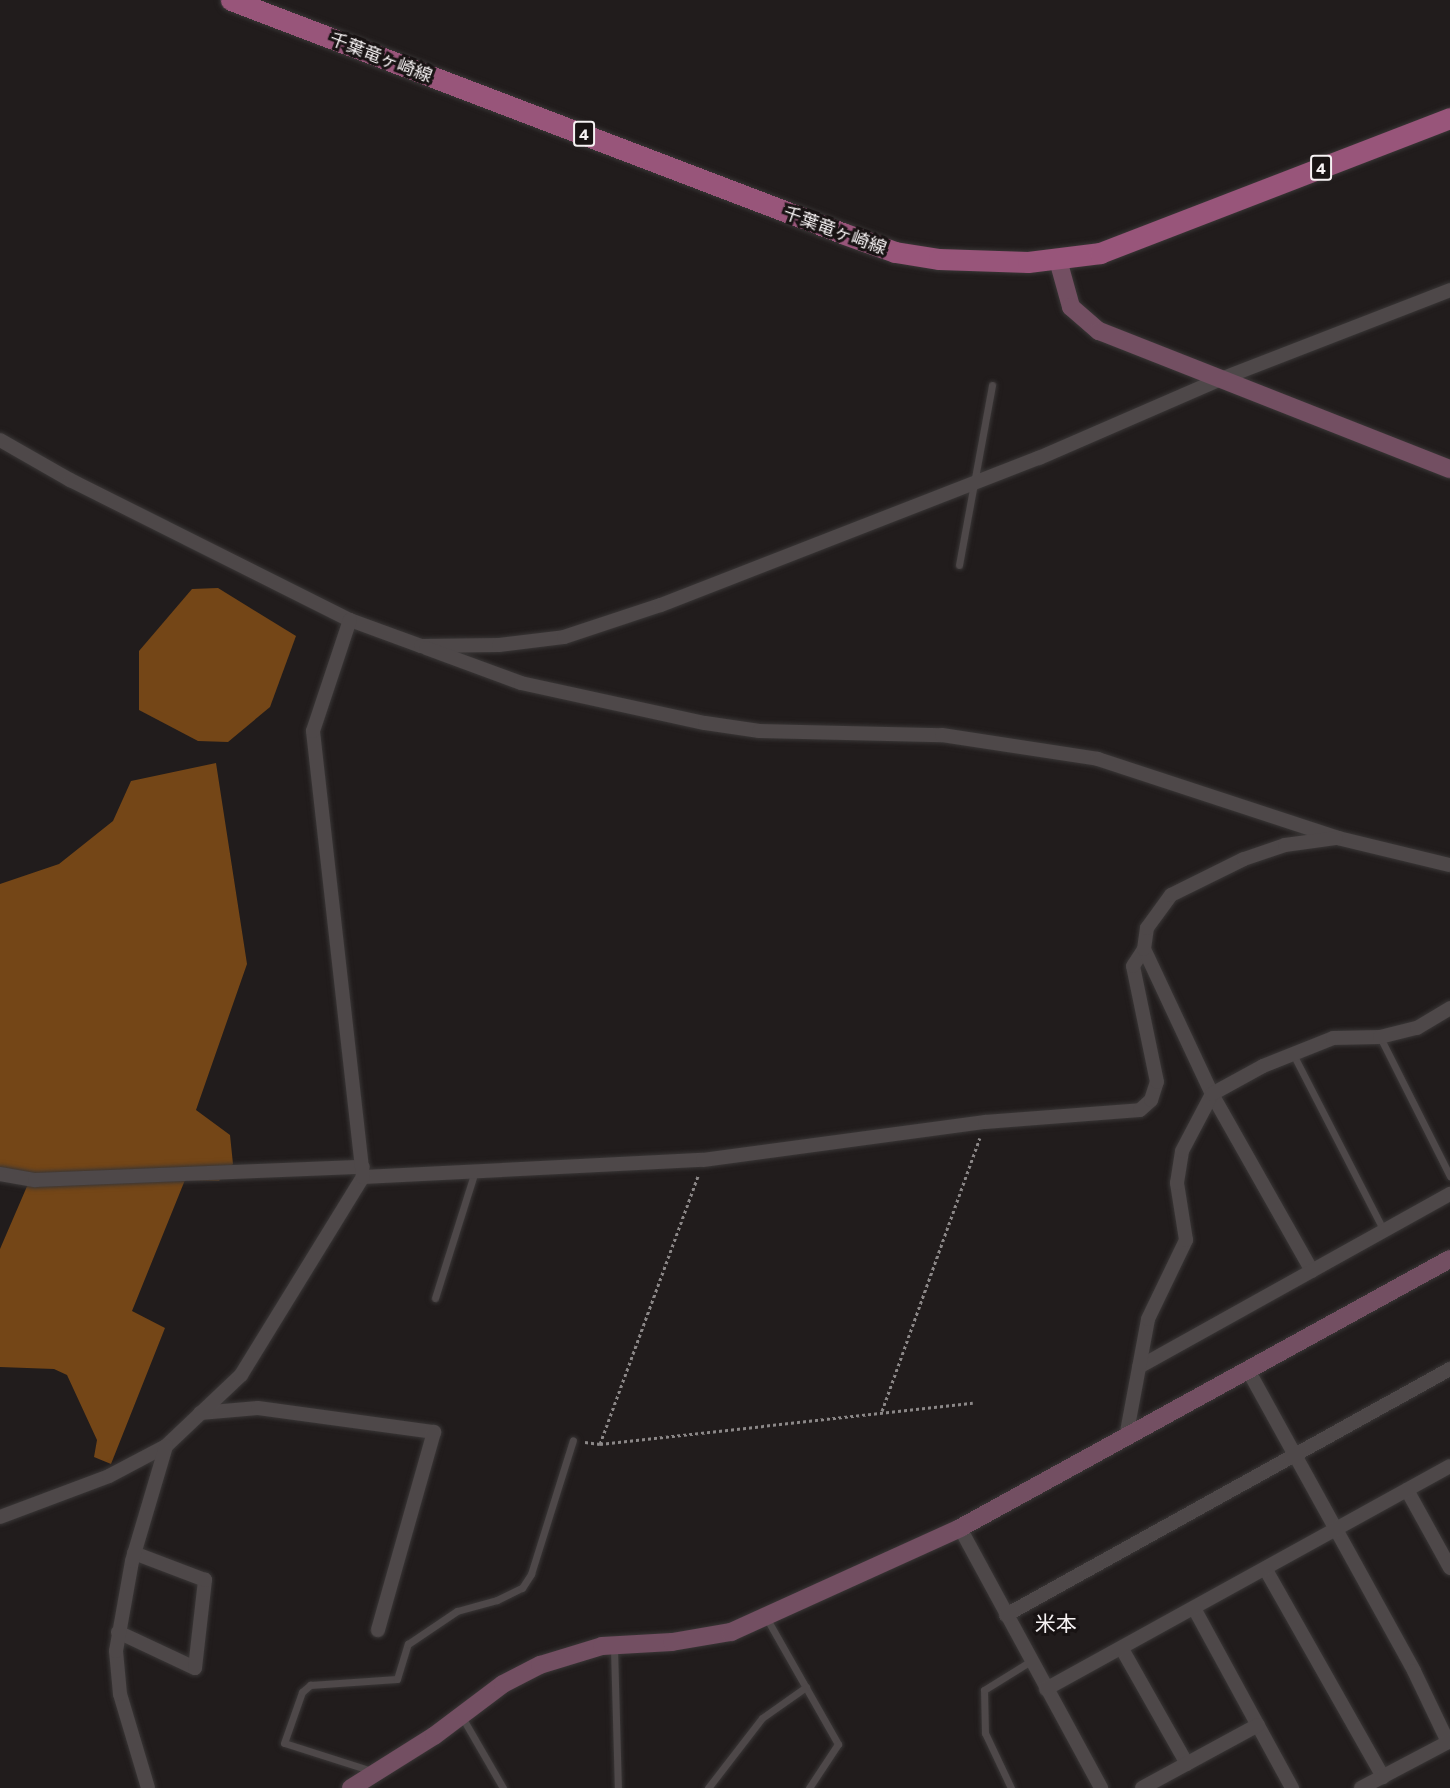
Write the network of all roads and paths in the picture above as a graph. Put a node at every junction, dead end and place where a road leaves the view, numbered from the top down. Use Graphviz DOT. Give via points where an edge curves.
graph roads {
  1 [pos="231,0"];
  2 [pos="1450,118"];
  3 [pos="1058,260"];
  4 [pos="1450,290"];
  5 [pos="1221,380"];
  6 [pos="992,385"];
  7 [pos="0,440"];
  8 [pos="1450,469"];
  9 [pos="973,484"];
  10 [pos="959,565"];
  11 [pos="350,620"];
  12 [pos="421,646"];
  13 [pos="1338,838"];
  14 [pos="1450,865"];
  15 [pos="1144,949"];
  16 [pos="1450,1008"];
  17 [pos="1380,1037"];
  18 [pos="1293,1054"];
  19 [pos="1212,1094"];
  20 [pos="985,1122"];
  21 [pos="703,1160"];
  22 [pos="475,1171"];
  23 [pos="363,1172"];
  24 [pos="0,1174"];
  25 [pos="1450,1176"];
  26 [pos="1450,1194"];
  27 [pos="1384,1231"];
  28 [pos="1450,1259"];
  29 [pos="1312,1271"];
  30 [pos="435,1298"];
  31 [pos="1139,1367"];
  32 [pos="1248,1370"];
  33 [pos="1450,1370"];
  34 [pos="974,1403"];
  35 [pos="882,1411"];
  36 [pos="200,1413"];
  37 [pos="1126,1437"];
  38 [pos="573,1440"];
  39 [pos="600,1444"];
  40 [pos="166,1446"];
  41 [pos="1294,1453"];
  42 [pos="1450,1466"];
  43 [pos="1407,1490"];
  44 [pos="0,1517"];
  45 [pos="960,1528"];
  46 [pos="1335,1529"];
  47 [pos="134,1552"];
  48 [pos="1450,1568"];
  49 [pos="1266,1570"];
  50 [pos="1195,1610"];
  51 [pos="1006,1615"];
  52 [pos="767,1619"];
  53 [pos="378,1630"];
  54 [pos="118,1632"];
  55 [pos="614,1645"];
  56 [pos="1122,1649"];
  57 [pos="1031,1661"];
  58 [pos="806,1687"];
  59 [pos="1046,1689"];
  60 [pos="461,1715"];
  61 [pos="1258,1725"];
  62 [pos="1449,1742"];
  63 [pos="1187,1764"];
  64 [pos="377,1773"];
  65 [pos="1383,1777"];
  66 [pos="501,1787"];
  67 [pos="148,1788"];
  68 [pos="351,1788"];
  69 [pos="618,1788"];
  70 [pos="708,1788"];
  71 [pos="809,1788"];
  72 [pos="1011,1788"];
  73 [pos="1101,1788"];
  74 [pos="1142,1788"];
  75 [pos="1292,1788"];
  76 [pos="1361,1788"];
  1 -- 3 [label="main road, 千葉竜ヶ崎線 / 4" via="896,252 976,262"];
  2 -- 3 [label="main road, 千葉竜ヶ崎線 / 4" via="1145,238 1100,253"];
  3 -- 5 [label="street" via="1071,307 1084,321"];
  4 -- 5 [label="street"];
  5 -- 8 [label="street"];
  5 -- 9 [label="street"];
  6 -- 9 [label="lane"];
  7 -- 11 [label="street" via="70,480"];
  9 -- 10 [label="lane"];
  9 -- 12 [label="street" via="661,605 564,637 499,645"];
  11 -- 12 [label="street"];
  11 -- 23 [label="street" via="313,731"];
  12 -- 13 [label="street" via="520,683 705,723 759,731 942,735 1098,759"];
  13 -- 14 [label="street"];
  13 -- 15 [label="street" via="1285,845 1244,859 1171,895 1147,928"];
  15 -- 19 [label="street"];
  15 -- 20 [label="street" via="1133,966 1157,1082 1151,1100 1140,1110"];
  16 -- 17 [label="street" via="1417,1028"];
  17 -- 18 [label="street" via="1333,1038"];
  17 -- 25 [label="lane"];
  18 -- 19 [label="street"];
  18 -- 27 [label="lane"];
  19 -- 29 [label="street"];
  19 -- 31 [label="street" via="1182,1151 1177,1183 1185,1240 1148,1319"];
  20 -- 21 [label="street"];
  20 -- 35 [label="path"];
  21 -- 22 [label="street"];
  21 -- 39 [label="path"];
  22 -- 23 [label="street"];
  22 -- 30 [label="lane"];
  23 -- 24 [label="street" via="35,1180"];
  23 -- 36 [label="street" via="241,1375"];
  26 -- 27 [label="street"];
  27 -- 29 [label="street"];
  28 -- 32 [label="street"];
  29 -- 31 [label="street"];
  31 -- 37 [label="street"];
  32 -- 37 [label="street"];
  32 -- 41 [label="street"];
  33 -- 41 [label="street"];
  34 -- 35 [label="path"];
  35 -- 39 [label="path"];
  36 -- 40 [label="street"];
  36 -- 53 [label="street" via="258,1408 434,1432"];
  37 -- 45 [label="street"];
  38 -- 39 [label="path"];
  38 -- 64 [label="lane" via="531,1574 522,1588 457,1611 408,1644 397,1679 310,1685 302,1692 284,1743"];
  40 -- 44 [label="street" via="109,1476"];
  40 -- 47 [label="street"];
  41 -- 46 [label="street"];
  41 -- 51 [label="street"];
  42 -- 43 [label="street"];
  43 -- 46 [label="street"];
  43 -- 48 [label="street"];
  45 -- 51 [label="street"];
  45 -- 52 [label="street"];
  46 -- 49 [label="street"];
  46 -- 62 [label="street"];
  47 -- 54 [label="street"];
  47 -- 54 [label="street" via="205,1580 195,1668"];
  49 -- 50 [label="street"];
  49 -- 65 [label="street"];
  50 -- 56 [label="street"];
  50 -- 61 [label="street"];
  51 -- 57 [label="street"];
  52 -- 55 [label="street" via="701,1638"];
  52 -- 58 [label="lane"];
  54 -- 67 [label="street" via="115,1672"];
  55 -- 60 [label="street" via="571,1653 540,1665 503,1684"];
  55 -- 69 [label="lane"];
  56 -- 59 [label="street"];
  56 -- 63 [label="street"];
  57 -- 59 [label="street"];
  57 -- 72 [label="lane" via="984,1690 985,1733"];
  58 -- 70 [label="lane" via="762,1718"];
  58 -- 71 [label="lane" via="838,1744"];
  59 -- 73 [label="street"];
  60 -- 64 [label="street"];
  60 -- 66 [label="lane"];
  61 -- 63 [label="street"];
  61 -- 75 [label="street"];
  62 -- 65 [label="street"];
  63 -- 74 [label="street"];
  64 -- 68 [label="street"];
  65 -- 76 [label="street"];
}
